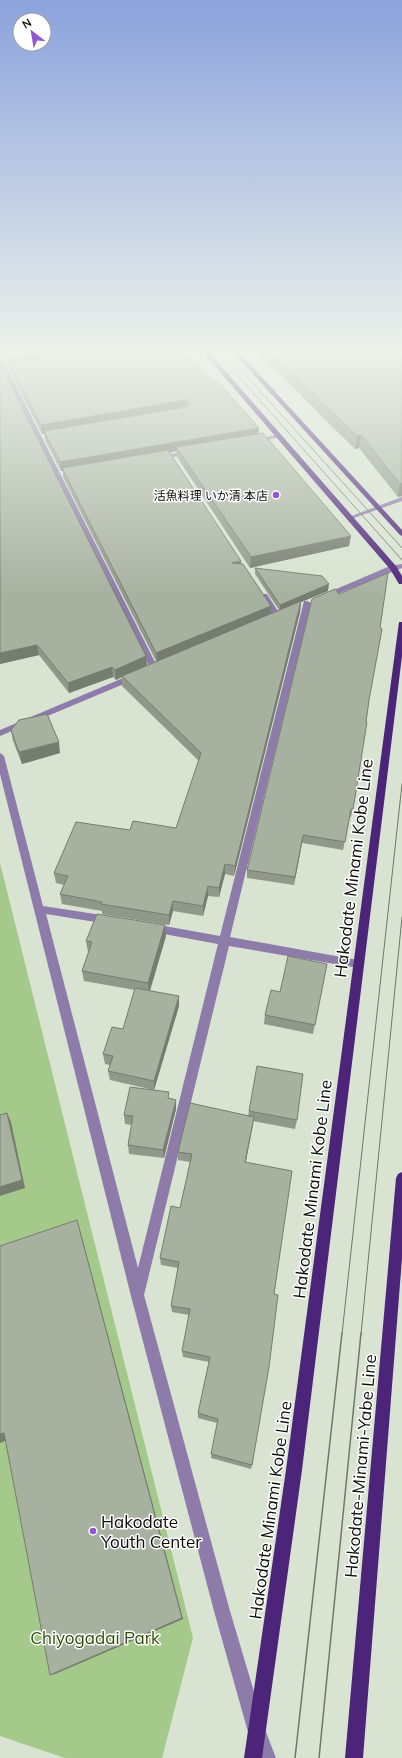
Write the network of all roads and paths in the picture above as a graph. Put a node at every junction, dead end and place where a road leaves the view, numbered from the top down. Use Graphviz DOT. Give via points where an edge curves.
graph roads {
  1 [pos="37,432"];
  2 [pos="275,432"];
  3 [pos="309,432"];
  4 [pos="48,436"];
  5 [pos="278,436"];
  6 [pos="40,438"];
  7 [pos="246,443"];
  8 [pos="201,450"];
  9 [pos="170,456"];
  10 [pos="148,459"];
  11 [pos="175,462"];
  12 [pos="402,500"];
  13 [pos="379,508"];
  14 [pos="349,518"];
  15 [pos="402,534"];
  16 [pos="402,566"];
  17 [pos="392,568"];
  18 [pos="402,582"];
  19 [pos="261,591"];
  20 [pos="306,603"];
  21 [pos="295,608"];
  22 [pos="277,616"];
  23 [pos="402,624"];
  24 [pos="0,733"];
  25 [pos="0,756"];
  26 [pos="39,909"];
  27 [pos="117,922"];
  28 [pos="140,925"];
  29 [pos="226,940"];
  30 [pos="358,964"];
  31 [pos="402,1178"];
  32 [pos="138,1296"];
  33 [pos="257,1732"];
  34 [pos="253,1758"];
  35 [pos="267,1758"];
  36 [pos="354,1758"];
  1 -- 6 [label="street"];
  2 -- 5 [label="main road"];
  3 -- 13 [label="main road"];
  4 -- 6 [label="street"];
  5 -- 7 [label="street"];
  5 -- 14 [label="main road"];
  6 -- 24 [label="street" via="62,474 157,666"];
  8 -- 9 [label="street"];
  9 -- 10 [label="street"];
  9 -- 11 [label="street"];
  12 -- 13 [label="street"];
  13 -- 14 [label="street"];
  13 -- 15 [label="main road"];
  14 -- 17 [label="main road"];
  16 -- 17 [label="street"];
  17 -- 18 [label="main road"];
  17 -- 20 [label="street"];
  19 -- 22 [label="street"];
  20 -- 21 [label="street"];
  20 -- 29 [label="street"];
  23 -- 30 [label="main road, Hakodate Minami Kobe Line"];
  25 -- 26 [label="street"];
  26 -- 27 [label="street"];
  26 -- 32 [label="street"];
  28 -- 29 [label="street"];
  29 -- 30 [label="street"];
  29 -- 32 [label="street"];
  30 -- 33 [label="main road, Hakodate Minami Kobe Line" via="293,1478"];
  31 -- 36 [label="main road, Hakodate-Minami-Yabe Line"];
  32 -- 33 [label="street"];
  33 -- 34 [label="main road, Hakodate Minami Kobe Line"];
  33 -- 35 [label="street"];
}
